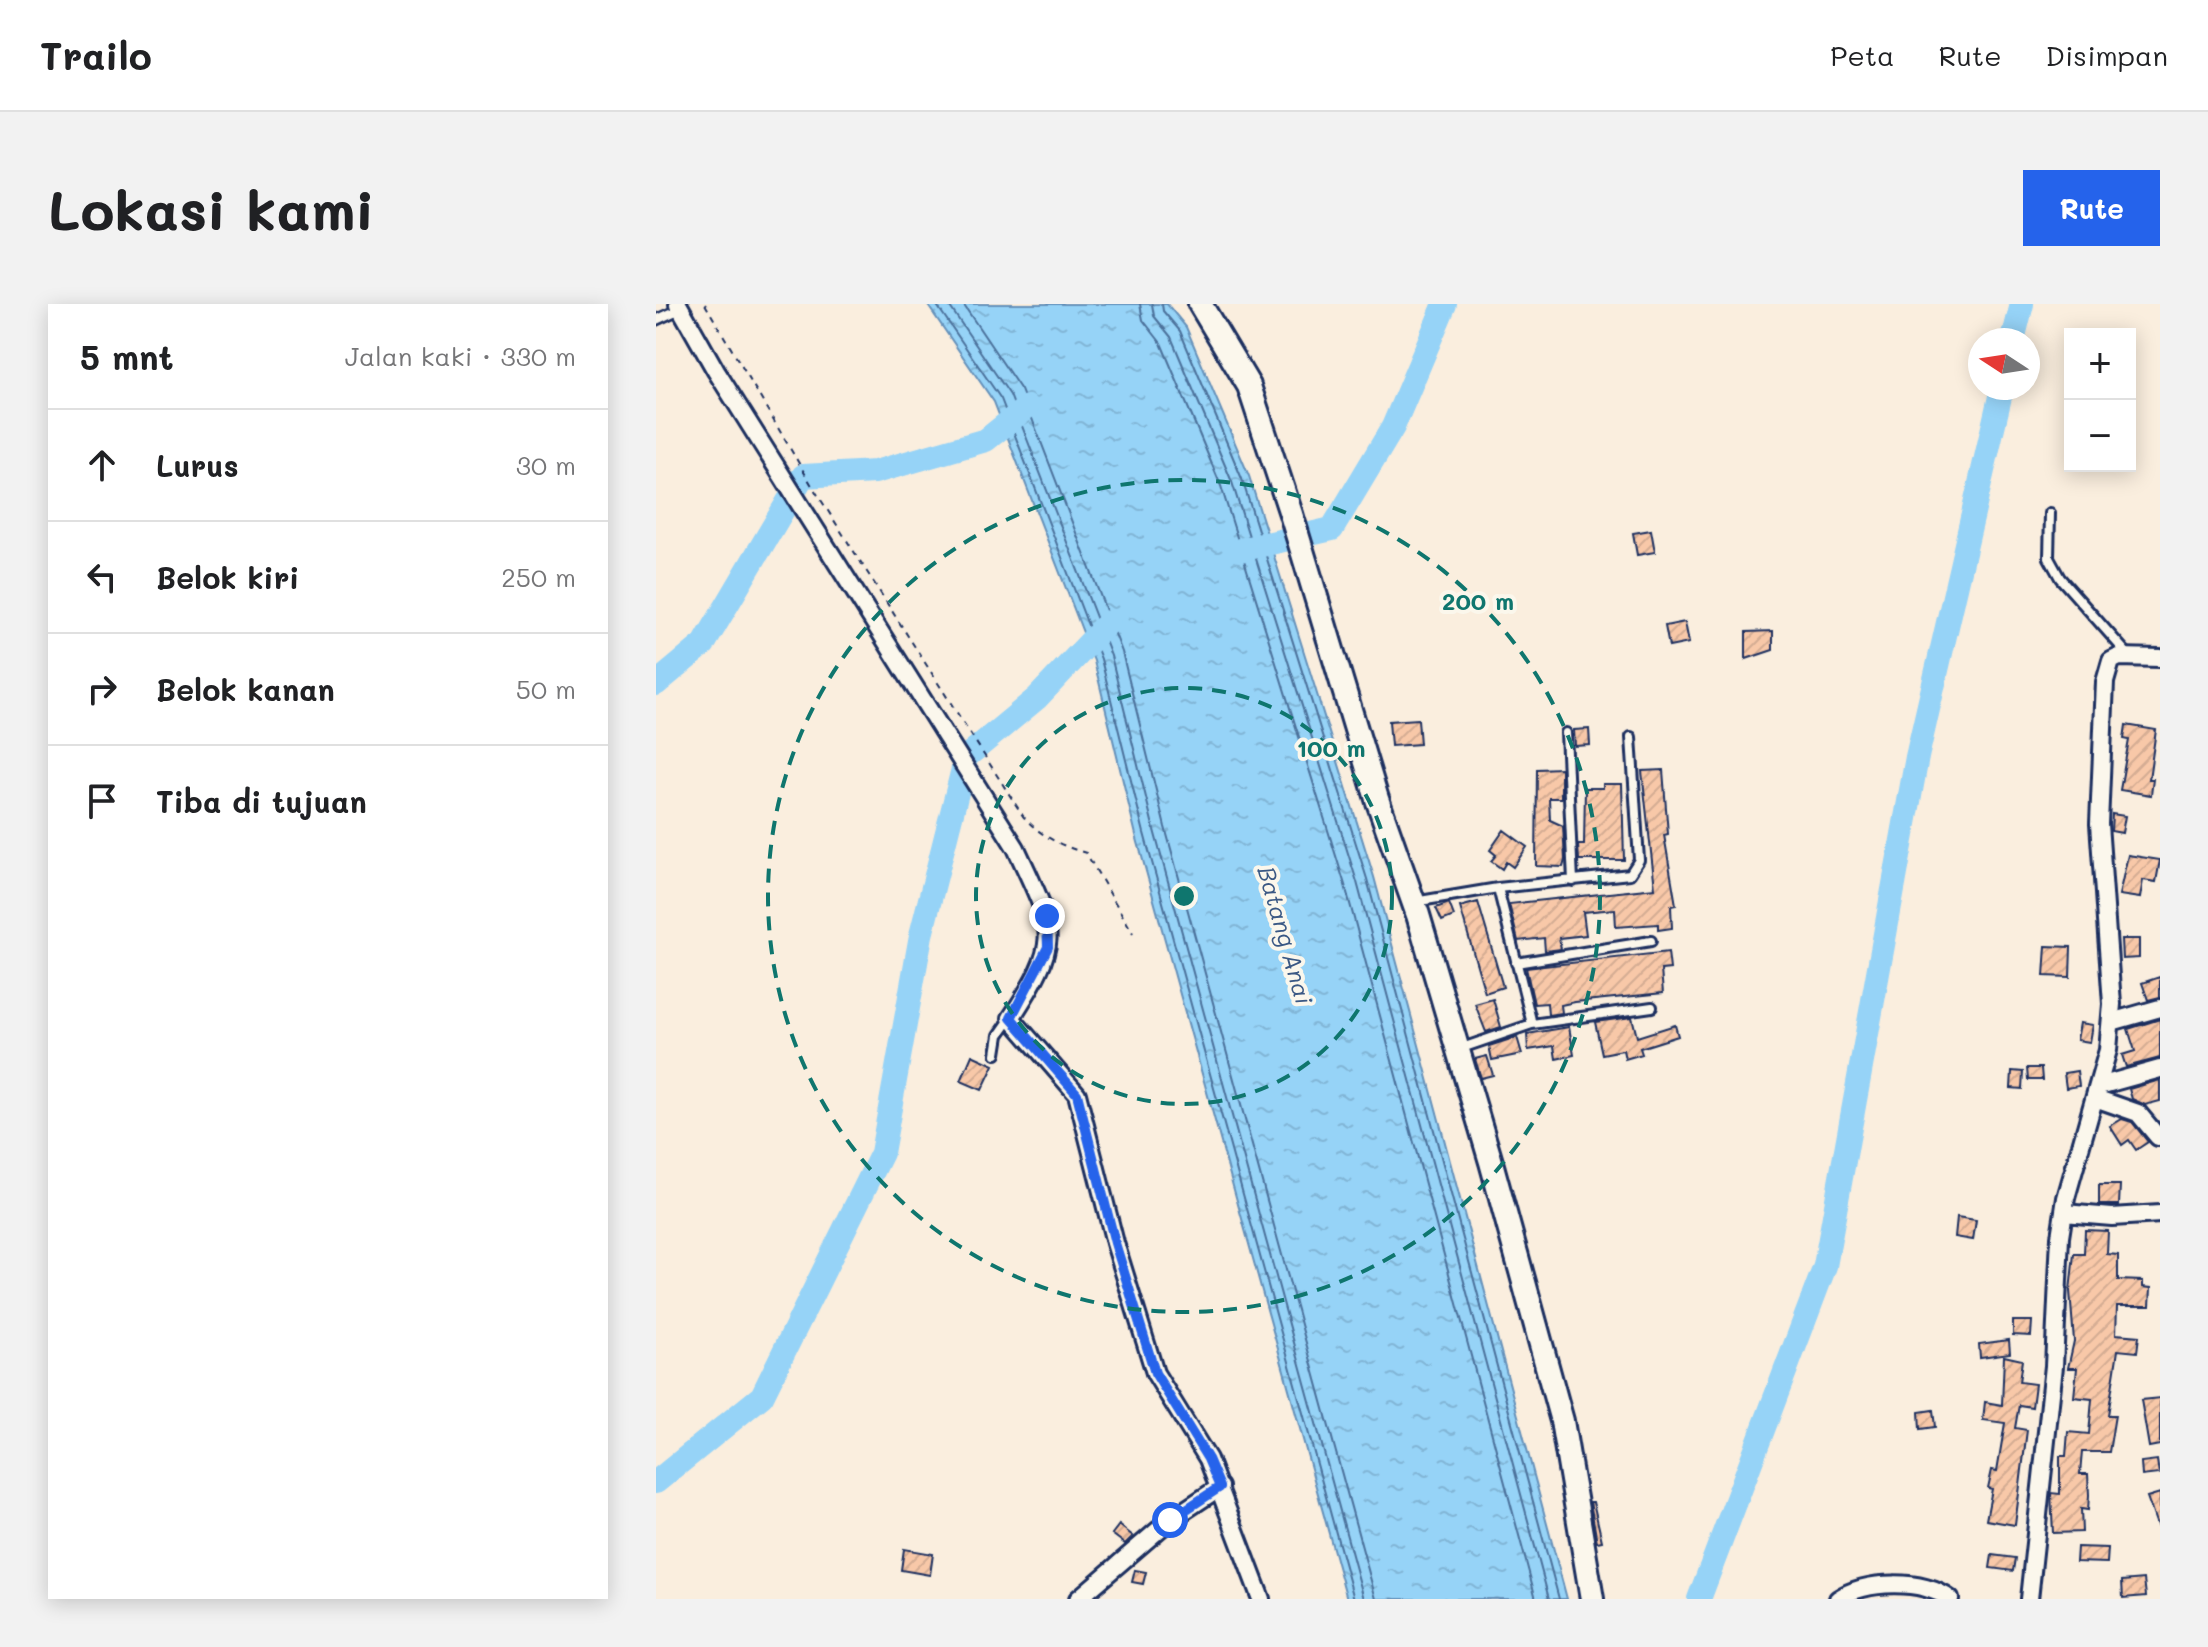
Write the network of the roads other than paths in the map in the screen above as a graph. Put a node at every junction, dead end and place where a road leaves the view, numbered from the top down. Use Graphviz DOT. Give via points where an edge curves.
graph roads {
  1 [pos="1200,304"];
  2 [pos="679,307"];
  3 [pos="656,320"];
  4 [pos="2050,513"];
  5 [pos="2131,657"];
  6 [pos="2160,658"];
  7 [pos="1566,733"];
  8 [pos="1631,737"];
  9 [pos="1573,881"];
  10 [pos="1498,888"];
  11 [pos="1414,902"];
  12 [pos="1651,941"];
  13 [pos="1516,963"];
  14 [pos="1652,1007"];
  15 [pos="2160,1008"];
  16 [pos="1011,1018"];
  17 [pos="2111,1022"];
  18 [pos="1532,1024"];
  19 [pos="1458,1050"];
  20 [pos="996,1054"];
  21 [pos="2160,1069"];
  22 [pos="2097,1092"];
  23 [pos="2158,1137"];
  24 [pos="2064,1213"];
  25 [pos="2160,1214"];
  26 [pos="1220,1487"];
  27 [pos="1078,1599"];
  28 [pos="1261,1599"];
  29 [pos="1592,1599"];
  30 [pos="1838,1599"];
  31 [pos="1950,1599"];
  32 [pos="2029,1599"];
  1 -- 11 [label="street" via="1249,386"];
  2 -- 3 [label="lane"];
  2 -- 16 [label="street" via="1016,848 1050,925 1044,957"];
  4 -- 5 [label="lane" via="2049,558 2060,578"];
  5 -- 6 [label="street"];
  5 -- 17 [label="street" via="2111,661 2105,682 2099,824"];
  7 -- 9 [label="lane"];
  8 -- 9 [label="lane" via="1637,868 1619,876"];
  9 -- 10 [label="lane"];
  10 -- 11 [label="lane"];
  10 -- 13 [label="lane"];
  11 -- 19 [label="street"];
  12 -- 13 [label="lane"];
  13 -- 18 [label="lane"];
  14 -- 18 [label="lane"];
  15 -- 17 [label="street"];
  16 -- 20 [label="lane" via="999,1035"];
  16 -- 26 [label="street" via="1077,1094 1155,1373"];
  17 -- 22 [label="street"];
  18 -- 19 [label="lane"];
  19 -- 29 [label="street" via="1562,1421"];
  21 -- 22 [label="street"];
  22 -- 23 [label="street" via="2138,1113"];
  22 -- 24 [label="street"];
  24 -- 25 [label="street"];
  24 -- 32 [label="street"];
  26 -- 27 [label="street" via="1170,1520"];
  26 -- 28 [label="street"];
  30 -- 31 [label="street" via="1861,1586 1882,1585 1932,1591"];
}
